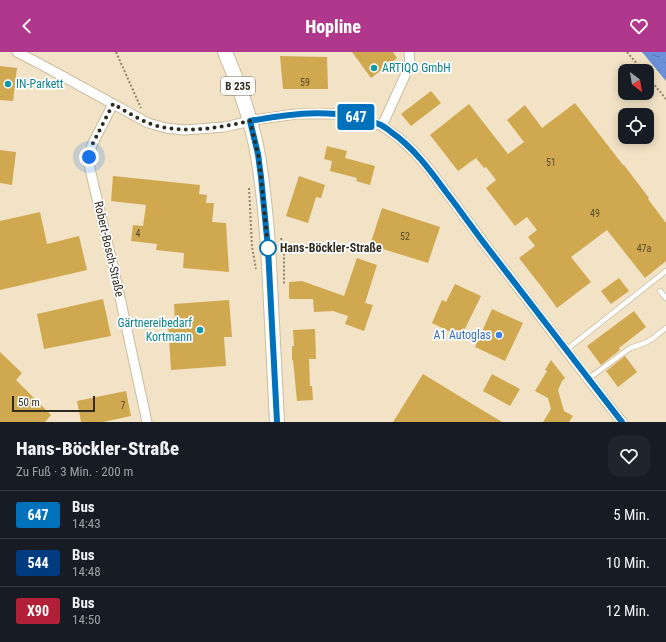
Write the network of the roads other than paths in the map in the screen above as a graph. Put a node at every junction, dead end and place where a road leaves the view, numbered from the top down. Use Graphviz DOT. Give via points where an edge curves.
graph roads {
  1 [pos="16,52"];
  2 [pos="225,52"];
  3 [pos="409,52"];
  4 [pos="113,104"];
  5 [pos="250,121"];
  6 [pos="382,126"];
  7 [pos="666,271"];
  8 [pos="660,291"];
  9 [pos="666,298"];
  10 [pos="666,328"];
  11 [pos="566,350"];
  12 [pos="588,379"];
  13 [pos="147,422"];
  14 [pos="277,422"];
  15 [pos="622,422"];
  1 -- 4 [label="street"];
  2 -- 5 [label="main road, B 235"];
  3 -- 6 [label="street" via="410,63"];
  4 -- 5 [label="street" via="148,123 166,128 184,130"];
  4 -- 13 [label="street, Robert-Bosch-Straße" via="92,145 89,164"];
  5 -- 6 [label="street" via="296,114 334,114 360,118"];
  5 -- 14 [label="main road, B 235" via="258,154 268,248"];
  6 -- 11 [label="street" via="398,137 429,170"];
  7 -- 11 [label="lane"];
  8 -- 9 [label="lane"];
  10 -- 12 [label="lane" via="652,340 630,348"];
  11 -- 12 [label="street"];
  12 -- 15 [label="street"];
}
